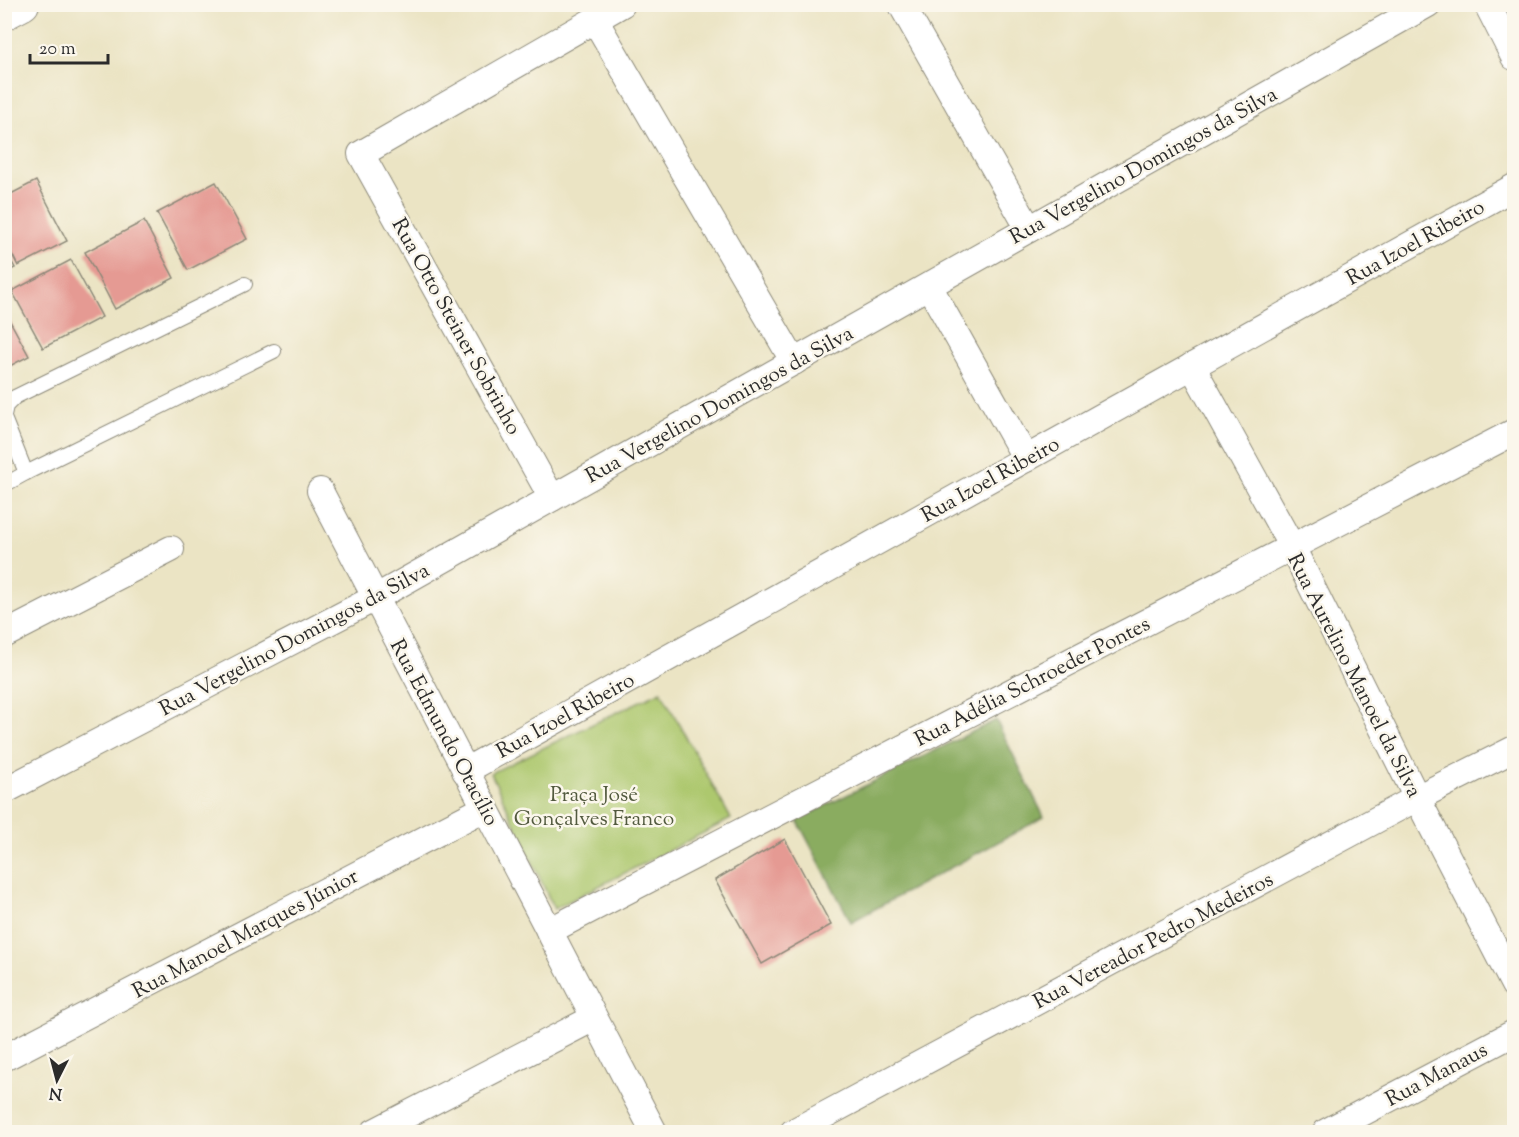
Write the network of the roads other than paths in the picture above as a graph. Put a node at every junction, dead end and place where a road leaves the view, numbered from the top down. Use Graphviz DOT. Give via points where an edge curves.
graph roads {
  1 [pos="23,4"];
  2 [pos="622,4"];
  3 [pos="901,4"];
  4 [pos="1428,4"];
  5 [pos="1487,4"];
  6 [pos="4,14"];
  7 [pos="595,20"];
  8 [pos="1515,57"];
  9 [pos="1515,187"];
  10 [pos="1029,229"];
  11 [pos="245,284"];
  12 [pos="929,286"];
  13 [pos="274,351"];
  14 [pos="794,362"];
  15 [pos="1192,366"];
  16 [pos="4,416"];
  17 [pos="1515,432"];
  18 [pos="1026,459"];
  19 [pos="26,473"];
  20 [pos="4,485"];
  21 [pos="320,490"];
  22 [pos="552,498"];
  23 [pos="1292,547"];
  24 [pos="171,549"];
  25 [pos="375,598"];
  26 [pos="4,635"];
  27 [pos="1515,749"];
  28 [pos="465,771"];
  29 [pos="4,791"];
  30 [pos="1417,798"];
  31 [pos="485,808"];
  32 [pos="549,931"];
  33 [pos="1515,985"];
  34 [pos="594,1018"];
  35 [pos="1515,1033"];
  36 [pos="4,1058"];
  37 [pos="374,1132"];
  38 [pos="654,1132"];
  39 [pos="793,1132"];
  40 [pos="1326,1132"];
  1 -- 6 [label="street"];
  2 -- 7 [label="street"];
  3 -- 10 [label="street"];
  4 -- 10 [label="street, Rua Vergelino Domingos da Silva"];
  5 -- 8 [label="street"];
  7 -- 14 [label="street"];
  7 -- 22 [label="street, Rua Otto Steiner Sobrinho" via="361,154"];
  9 -- 15 [label="street, Rua Izoel Ribeiro"];
  10 -- 12 [label="street, Rua Vergelino Domingos da Silva"];
  11 -- 16 [label="lane" via="15,397 6,406"];
  12 -- 14 [label="street, Rua Vergelino Domingos da Silva"];
  12 -- 18 [label="street"];
  13 -- 19 [label="lane"];
  14 -- 22 [label="street, Rua Vergelino Domingos da Silva"];
  15 -- 18 [label="street, Rua Izoel Ribeiro"];
  15 -- 23 [label="street, Rua Aurelino Manoel da Silva"];
  16 -- 19 [label="lane"];
  17 -- 23 [label="street, Rua Adélia Schroeder Pontes"];
  18 -- 28 [label="street, Rua Izoel Ribeiro"];
  19 -- 20 [label="lane"];
  21 -- 25 [label="street, Rua Edmundo Otacílio"];
  22 -- 25 [label="street, Rua Vergelino Domingos da Silva"];
  23 -- 30 [label="street, Rua Aurelino Manoel da Silva"];
  23 -- 32 [label="street, Rua Adélia Schroeder Pontes"];
  24 -- 26 [label="street"];
  25 -- 28 [label="street, Rua Edmundo Otacílio"];
  25 -- 29 [label="street, Rua Vergelino Domingos da Silva"];
  27 -- 30 [label="street, Rua Vereador Pedro Medeiros"];
  28 -- 31 [label="street, Rua Edmundo Otacílio"];
  30 -- 33 [label="street, Rua Aurelino Manoel da Silva"];
  30 -- 39 [label="street, Rua Vereador Pedro Medeiros"];
  31 -- 32 [label="street, Rua Edmundo Otacílio"];
  31 -- 36 [label="street, Rua Manoel Marques Júnior"];
  32 -- 34 [label="street, Rua Edmundo Otacílio"];
  34 -- 37 [label="street"];
  34 -- 38 [label="street, Rua Edmundo Otacílio"];
  35 -- 40 [label="street, Rua Manaus"];
}
